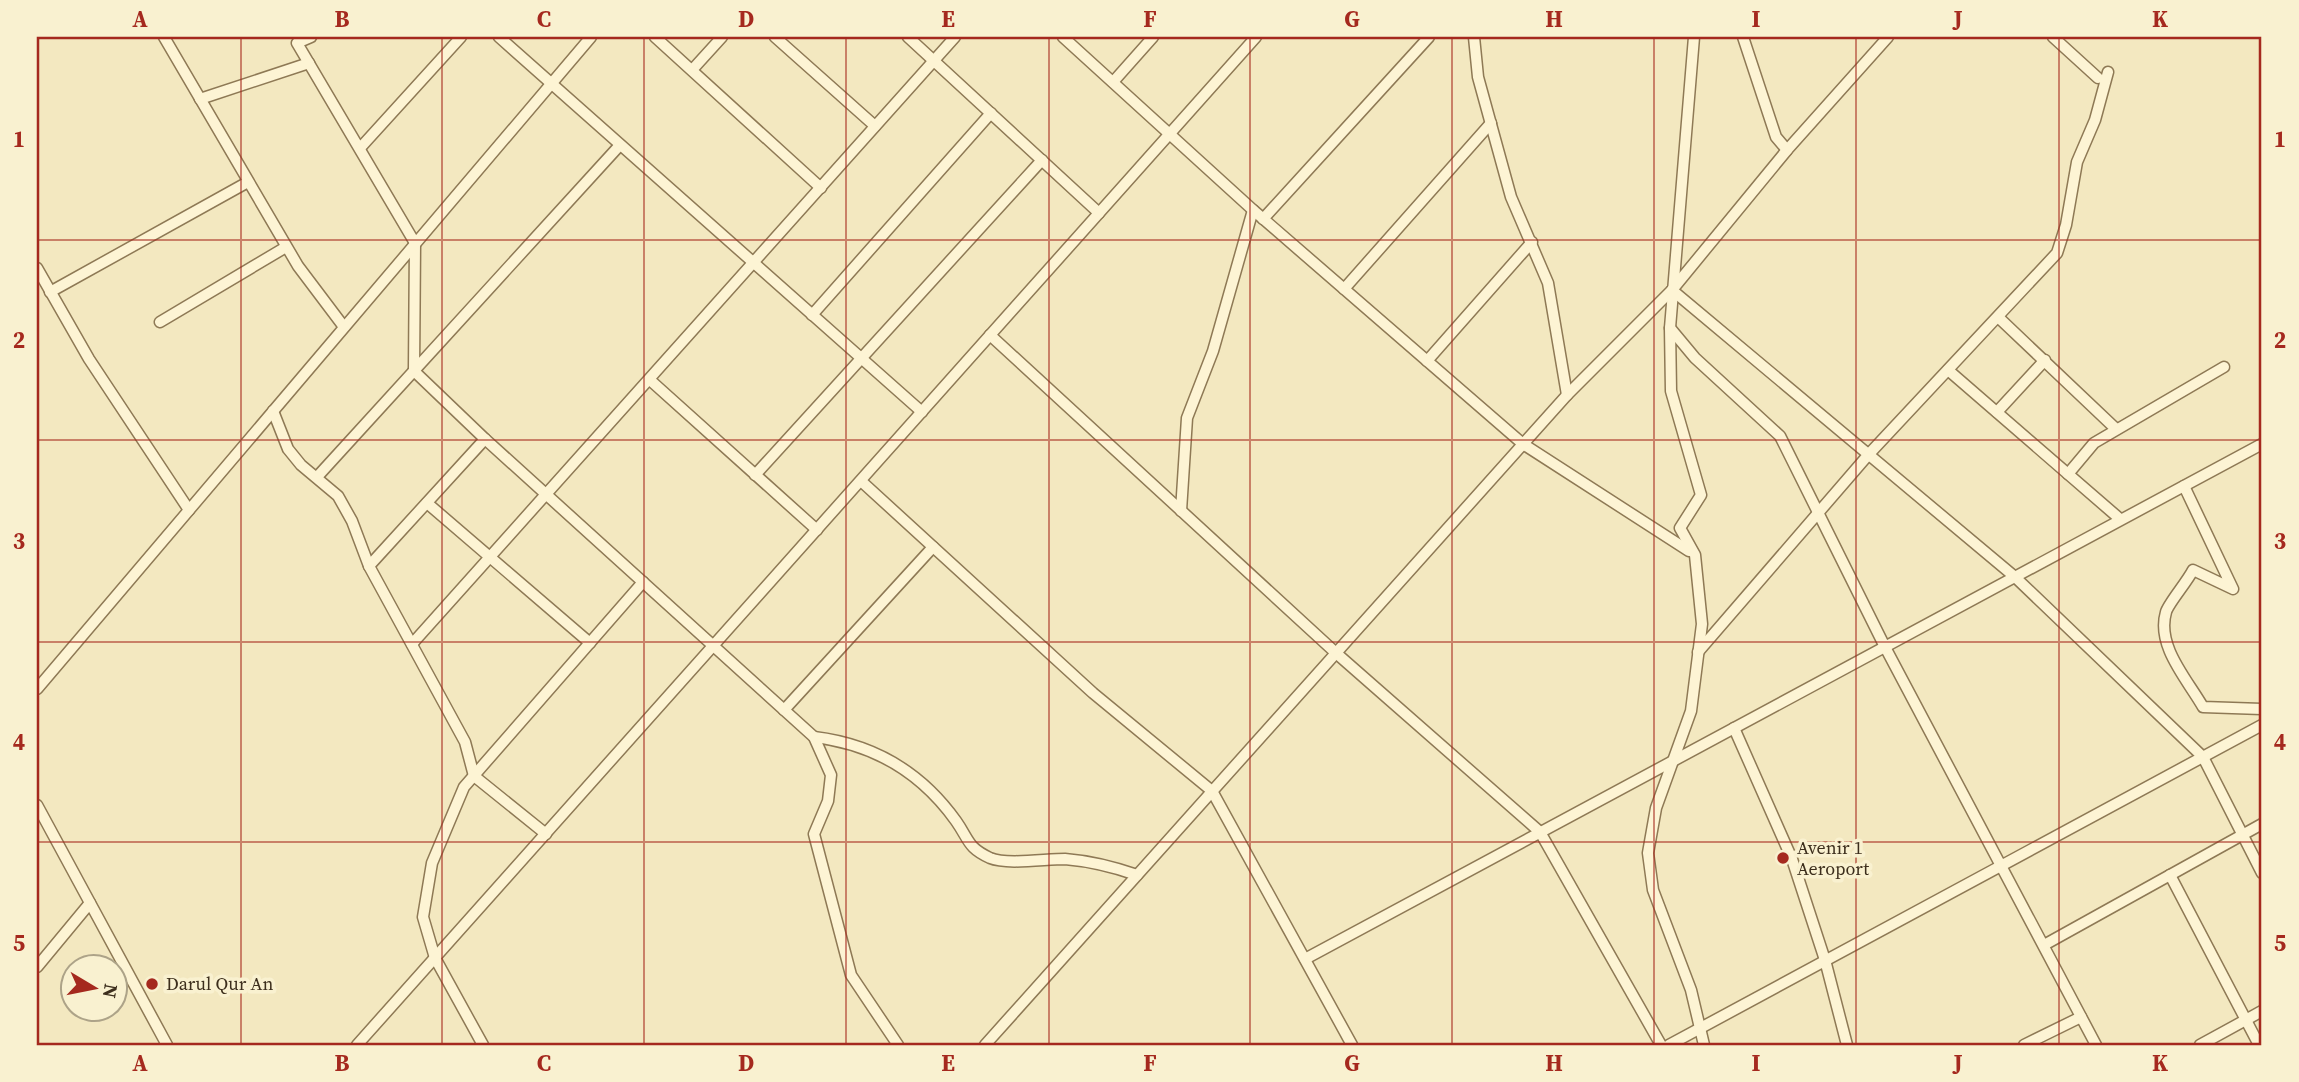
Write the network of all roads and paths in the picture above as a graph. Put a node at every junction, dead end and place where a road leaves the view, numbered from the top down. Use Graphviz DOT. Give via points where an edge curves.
graph roads {
  1 [pos="164,37"];
  2 [pos="311,37"];
  3 [pos="461,37"];
  4 [pos="499,37"];
  5 [pos="591,37"];
  6 [pos="655,37"];
  7 [pos="722,37"];
  8 [pos="775,37"];
  9 [pos="908,37"];
  10 [pos="955,37"];
  11 [pos="1063,37"];
  12 [pos="1153,37"];
  13 [pos="1256,37"];
  14 [pos="1429,37"];
  15 [pos="1474,37"];
  16 [pos="1694,37"];
  17 [pos="1743,37"];
  18 [pos="1888,37"];
  19 [pos="2053,37"];
  20 [pos="934,60"];
  21 [pos="309,63"];
  22 [pos="692,70"];
  23 [pos="1113,82"];
  24 [pos="551,84"];
  25 [pos="200,99"];
  26 [pos="991,113"];
  27 [pos="1491,123"];
  28 [pos="875,126"];
  29 [pos="1169,134"];
  30 [pos="620,145"];
  31 [pos="361,147"];
  32 [pos="1787,150"];
  33 [pos="1042,160"];
  34 [pos="248,182"];
  35 [pos="821,188"];
  36 [pos="1253,210"];
  37 [pos="1099,213"];
  38 [pos="1264,219"];
  39 [pos="1532,242"];
  40 [pos="415,243"];
  41 [pos="286,247"];
  42 [pos="755,264"];
  43 [pos="37,268"];
  44 [pos="1344,289"];
  45 [pos="1672,290"];
  46 [pos="50,292"];
  47 [pos="812,315"];
  48 [pos="1998,317"];
  49 [pos="160,322"];
  50 [pos="344,327"];
  51 [pos="1670,328"];
  52 [pos="990,335"];
  53 [pos="862,358"];
  54 [pos="2045,360"];
  55 [pos="1427,361"];
  56 [pos="2224,367"];
  57 [pos="1948,370"];
  58 [pos="414,371"];
  59 [pos="650,380"];
  60 [pos="1567,395"];
  61 [pos="273,411"];
  62 [pos="922,412"];
  63 [pos="1997,412"];
  64 [pos="2116,429"];
  65 [pos="485,439"];
  66 [pos="1523,444"];
  67 [pos="2262,444"];
  68 [pos="1869,454"];
  69 [pos="2068,474"];
  70 [pos="755,475"];
  71 [pos="317,477"];
  72 [pos="861,481"];
  73 [pos="2184,486"];
  74 [pos="547,495"];
  75 [pos="427,503"];
  76 [pos="189,510"];
  77 [pos="1181,511"];
  78 [pos="1820,511"];
  79 [pos="2120,519"];
  80 [pos="817,530"];
  81 [pos="933,547"];
  82 [pos="1695,555"];
  83 [pos="490,557"];
  84 [pos="369,566"];
  85 [pos="2015,577"];
  86 [pos="643,582"];
  87 [pos="590,643"];
  88 [pos="412,645"];
  89 [pos="714,646"];
  90 [pos="1885,647"];
  91 [pos="1698,652"];
  92 [pos="1336,653"];
  93 [pos="37,689"];
  94 [pos="2262,709"];
  95 [pos="785,710"];
  96 [pos="2262,725"];
  97 [pos="1734,728"];
  98 [pos="814,737"];
  99 [pos="2203,757"];
  100 [pos="1670,764"];
  101 [pos="474,776"];
  102 [pos="1213,791"];
  103 [pos="38,812"];
  104 [pos="2262,824"];
  105 [pos="1540,832"];
  106 [pos="546,834"];
  107 [pos="2243,835"];
  108 [pos="2001,864"];
  109 [pos="2262,873"];
  110 [pos="1137,875"];
  111 [pos="2170,875"];
  112 [pos="90,903"];
  113 [pos="2044,945"];
  114 [pos="435,958"];
  115 [pos="1305,959"];
  116 [pos="1825,960"];
  117 [pos="37,967"];
  118 [pos="2262,1011"];
  119 [pos="2081,1017"];
  120 [pos="2246,1020"];
  121 [pos="1700,1028"];
  122 [pos="167,1045"];
  123 [pos="357,1045"];
  124 [pos="483,1045"];
  125 [pos="898,1045"];
  126 [pos="985,1045"];
  127 [pos="1352,1045"];
  128 [pos="1661,1045"];
  129 [pos="1669,1045"];
  130 [pos="1704,1045"];
  131 [pos="1847,1045"];
  132 [pos="2024,1045"];
  133 [pos="2096,1045"];
  134 [pos="2200,1045"];
  135 [pos="2259,1045"];
  1 -- 25 [label="street"];
  2 -- 21 [label="street" via="297,43"];
  3 -- 31 [label="street"];
  4 -- 24 [label="street"];
  5 -- 24 [label="street"];
  6 -- 22 [label="street"];
  7 -- 22 [label="street"];
  8 -- 28 [label="street"];
  9 -- 20 [label="street"];
  10 -- 20 [label="street"];
  11 -- 23 [label="street"];
  12 -- 23 [label="street"];
  13 -- 29 [label="street"];
  14 -- 38 [label="street"];
  15 -- 27 [label="street" via="1478,77"];
  16 -- 45 [label="street"];
  17 -- 32 [label="street" via="1776,137"];
  18 -- 32 [label="street"];
  19 -- 48 [label="street" via="2103,75 2095,120 2077,162 2057,253"];
  20 -- 26 [label="street"];
  20 -- 28 [label="street"];
  21 -- 25 [label="street"];
  21 -- 31 [label="street"];
  22 -- 35 [label="street"];
  23 -- 29 [label="street"];
  24 -- 30 [label="street"];
  24 -- 40 [label="street"];
  25 -- 34 [label="street"];
  26 -- 33 [label="street"];
  26 -- 47 [label="street"];
  27 -- 39 [label="street" via="1511,197"];
  27 -- 44 [label="street"];
  28 -- 35 [label="street"];
  29 -- 36 [label="street"];
  29 -- 37 [label="street"];
  30 -- 42 [label="street"];
  30 -- 58 [label="street"];
  31 -- 40 [label="street"];
  32 -- 45 [label="street"];
  33 -- 37 [label="street"];
  33 -- 53 [label="street"];
  34 -- 41 [label="street"];
  34 -- 46 [label="street"];
  35 -- 42 [label="street"];
  36 -- 38 [label="street"];
  36 -- 77 [label="street" via="1213,351 1187,418"];
  37 -- 52 [label="street"];
  38 -- 44 [label="street"];
  39 -- 55 [label="street"];
  39 -- 60 [label="street" via="1555,312"];
  40 -- 50 [label="street"];
  40 -- 58 [label="street"];
  41 -- 49 [label="street"];
  41 -- 50 [label="street"];
  42 -- 47 [label="street"];
  42 -- 59 [label="street"];
  43 -- 46 [label="street"];
  44 -- 55 [label="street"];
  45 -- 51 [label="street"];
  45 -- 60 [label="street"];
  45 -- 68 [label="street"];
  46 -- 76 [label="street"];
  47 -- 53 [label="street"];
  48 -- 54 [label="street"];
  48 -- 57 [label="street"];
  50 -- 61 [label="street"];
  51 -- 78 [label="street" via="1695,358 1780,436"];
  51 -- 82 [label="street" via="1671,391 1701,495 1680,528"];
  52 -- 62 [label="street"];
  52 -- 77 [label="street"];
  53 -- 62 [label="street"];
  53 -- 70 [label="street"];
  54 -- 63 [label="street"];
  54 -- 64 [label="street"];
  55 -- 66 [label="street"];
  56 -- 64 [label="street"];
  57 -- 63 [label="street"];
  57 -- 68 [label="street"];
  58 -- 65 [label="street"];
  58 -- 71 [label="street"];
  59 -- 70 [label="street"];
  59 -- 74 [label="street"];
  60 -- 66 [label="street"];
  61 -- 71 [label="street" via="288,449"];
  61 -- 76 [label="street"];
  62 -- 72 [label="street"];
  63 -- 69 [label="street"];
  64 -- 69 [label="street" via="2094,443"];
  65 -- 74 [label="street"];
  65 -- 75 [label="street"];
  66 -- 82 [label="street"];
  66 -- 92 [label="street"];
  67 -- 73 [label="street"];
  68 -- 78 [label="street"];
  68 -- 85 [label="street"];
  69 -- 79 [label="street"];
  70 -- 80 [label="street"];
  71 -- 84 [label="street" via="342,504"];
  72 -- 80 [label="street"];
  72 -- 81 [label="street"];
  73 -- 79 [label="street"];
  73 -- 94 [label="street" via="2233,589 2193,570 2166,610 2164,640 2203,707"];
  74 -- 83 [label="street"];
  74 -- 86 [label="street"];
  75 -- 83 [label="street"];
  75 -- 84 [label="street"];
  76 -- 93 [label="street"];
  77 -- 92 [label="street"];
  78 -- 90 [label="street"];
  78 -- 91 [label="street"];
  79 -- 85 [label="street"];
  80 -- 89 [label="street"];
  81 -- 95 [label="street"];
  81 -- 102 [label="street" via="1093,693"];
  82 -- 91 [label="street" via="1702,624"];
  83 -- 87 [label="street"];
  83 -- 88 [label="street"];
  84 -- 88 [label="street"];
  85 -- 90 [label="street"];
  85 -- 99 [label="street"];
  86 -- 87 [label="street"];
  86 -- 89 [label="street"];
  87 -- 101 [label="street"];
  88 -- 101 [label="street" via="465,742"];
  89 -- 95 [label="street"];
  89 -- 106 [label="street"];
  90 -- 97 [label="street"];
  90 -- 108 [label="street"];
  91 -- 100 [label="street" via="1691,710"];
  92 -- 102 [label="street"];
  92 -- 105 [label="street"];
  95 -- 98 [label="street"];
  96 -- 99 [label="street"];
  97 -- 100 [label="street"];
  97 -- 116 [label="street" via="1792,859"];
  98 -- 110 [label="street" via="849,741 910,771 956,821 970,848 995,860 1066,859"];
  98 -- 125 [label="street" via="831,775 828,801 814,834 850,975"];
  99 -- 107 [label="street"];
  99 -- 108 [label="street"];
  100 -- 105 [label="street"];
  100 -- 121 [label="street" via="1648,853 1653,890 1691,990"];
  101 -- 106 [label="street"];
  101 -- 114 [label="street" via="454,804 432,863 423,918"];
  102 -- 110 [label="street"];
  102 -- 115 [label="street"];
  103 -- 112 [label="street"];
  104 -- 107 [label="street"];
  105 -- 115 [label="street"];
  105 -- 128 [label="street"];
  106 -- 114 [label="street"];
  107 -- 109 [label="street"];
  107 -- 111 [label="street"];
  108 -- 113 [label="street"];
  108 -- 116 [label="street"];
  110 -- 126 [label="street"];
  111 -- 113 [label="street"];
  111 -- 120 [label="street"];
  112 -- 117 [label="street"];
  112 -- 122 [label="street"];
  113 -- 119 [label="street"];
  114 -- 123 [label="street"];
  114 -- 124 [label="street"];
  115 -- 127 [label="street"];
  116 -- 121 [label="street"];
  116 -- 131 [label="street"];
  118 -- 120 [label="street"];
  119 -- 132 [label="street"];
  119 -- 133 [label="street"];
  120 -- 134 [label="street"];
  120 -- 135 [label="street"];
  121 -- 129 [label="street"];
  121 -- 130 [label="street"];
}
